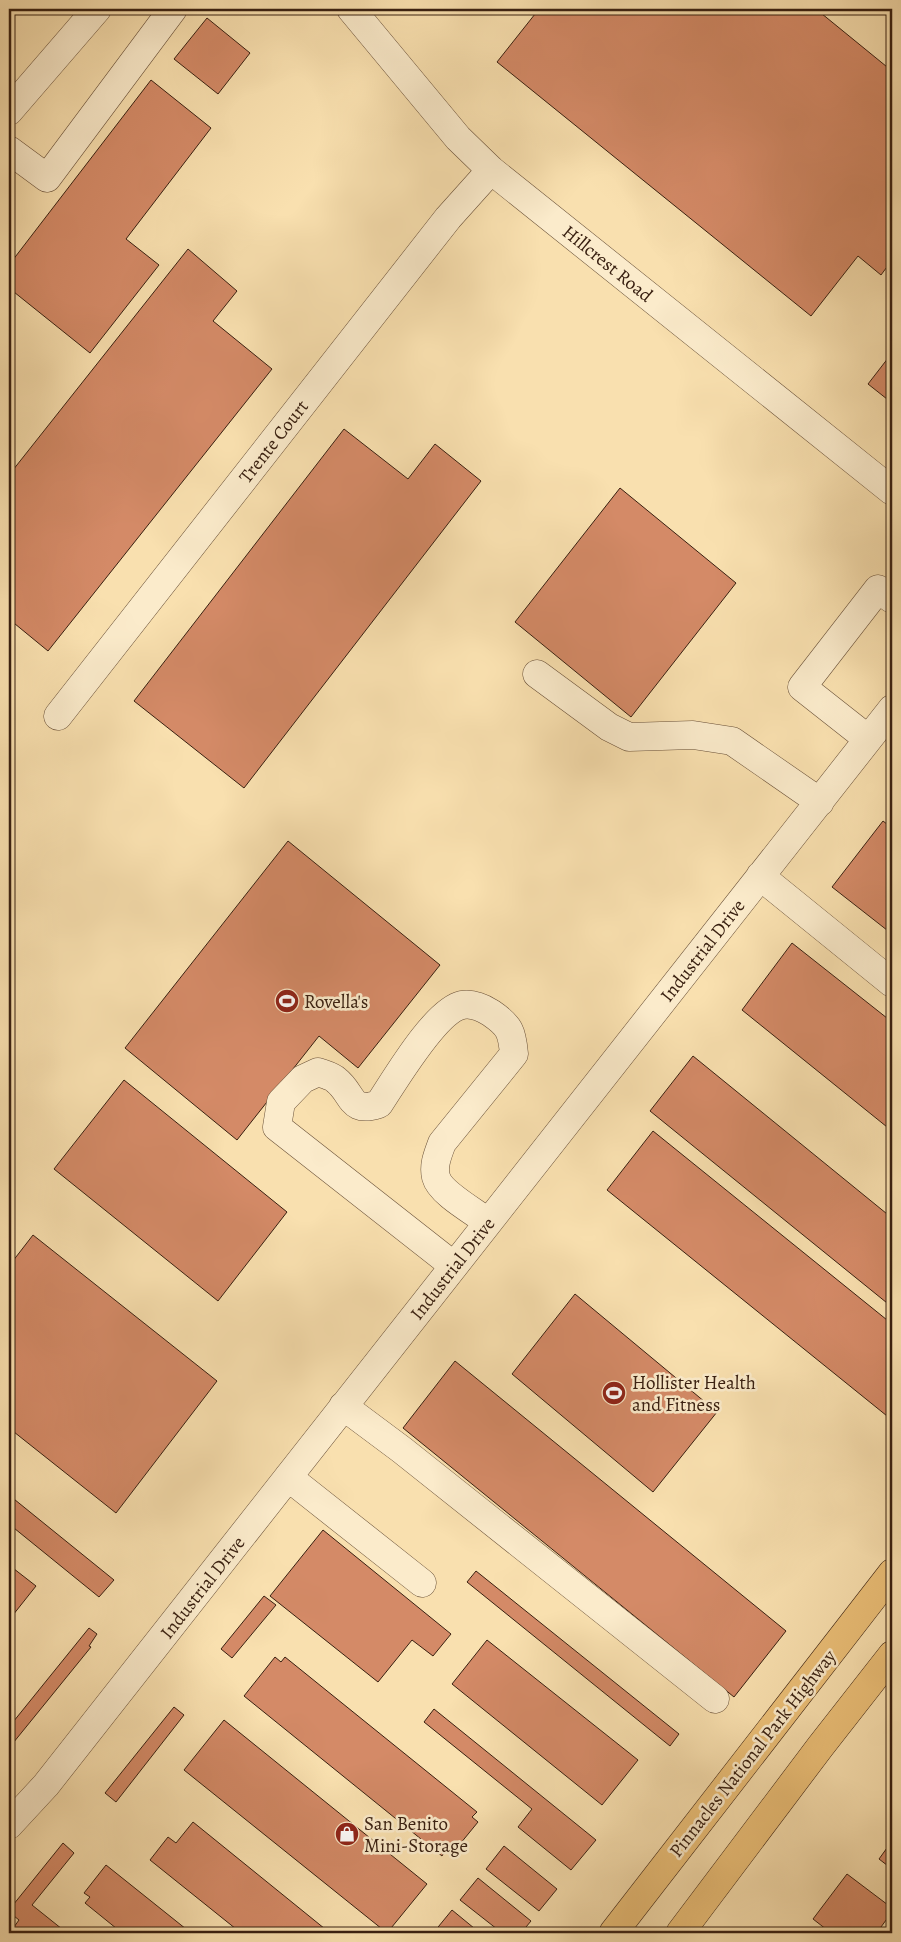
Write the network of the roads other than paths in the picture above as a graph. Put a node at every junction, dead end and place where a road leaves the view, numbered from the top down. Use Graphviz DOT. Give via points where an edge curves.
graph roads {
  1 [pos="97,9"];
  2 [pos="173,9"];
  3 [pos="350,9"];
  4 [pos="9,111"];
  5 [pos="9,150"];
  6 [pos="491,170"];
  7 [pos="892,491"];
  8 [pos="892,599"];
  9 [pos="537,674"];
  10 [pos="892,709"];
  11 [pos="58,716"];
  12 [pos="868,739"];
  13 [pos="820,802"];
  14 [pos="760,876"];
  15 [pos="892,983"];
  16 [pos="488,1222"];
  17 [pos="454,1266"];
  18 [pos="344,1406"];
  19 [pos="288,1477"];
  20 [pos="892,1573"];
  21 [pos="422,1583"];
  22 [pos="892,1655"];
  23 [pos="715,1699"];
  24 [pos="9,1825"];
  25 [pos="613,1933"];
  26 [pos="680,1933"];
  1 -- 4 [label="street"];
  2 -- 5 [label="street" via="47,178"];
  3 -- 6 [label="street, Hillcrest Road" via="458,138"];
  6 -- 7 [label="street, Hillcrest Road"];
  6 -- 11 [label="street, Trente Court" via="448,218"];
  8 -- 12 [label="street" via="878,588 802,687"];
  9 -- 13 [label="street" via="609,727 629,737 693,735 732,742"];
  10 -- 12 [label="street, Industrial Drive"];
  12 -- 13 [label="street, Industrial Drive"];
  13 -- 14 [label="street, Industrial Drive"];
  14 -- 15 [label="street"];
  14 -- 16 [label="street, Industrial Drive"];
  16 -- 17 [label="street, Industrial Drive"];
  16 -- 17 [label="street" via="442,1188 436,1177 436,1160 442,1143 514,1054 512,1033 501,1020 481,1007 462,1005 431,1027 379,1104 368,1108 354,1104 336,1079 318,1072 302,1079 281,1102 277,1127"];
  17 -- 18 [label="street, Industrial Drive"];
  18 -- 19 [label="street, Industrial Drive"];
  18 -- 23 [label="street"];
  19 -- 21 [label="street"];
  19 -- 24 [label="street, Industrial Drive" via="46,1785"];
  20 -- 25 [label="main road, Pinnacles National Park Highway"];
  22 -- 26 [label="main road"];
}
